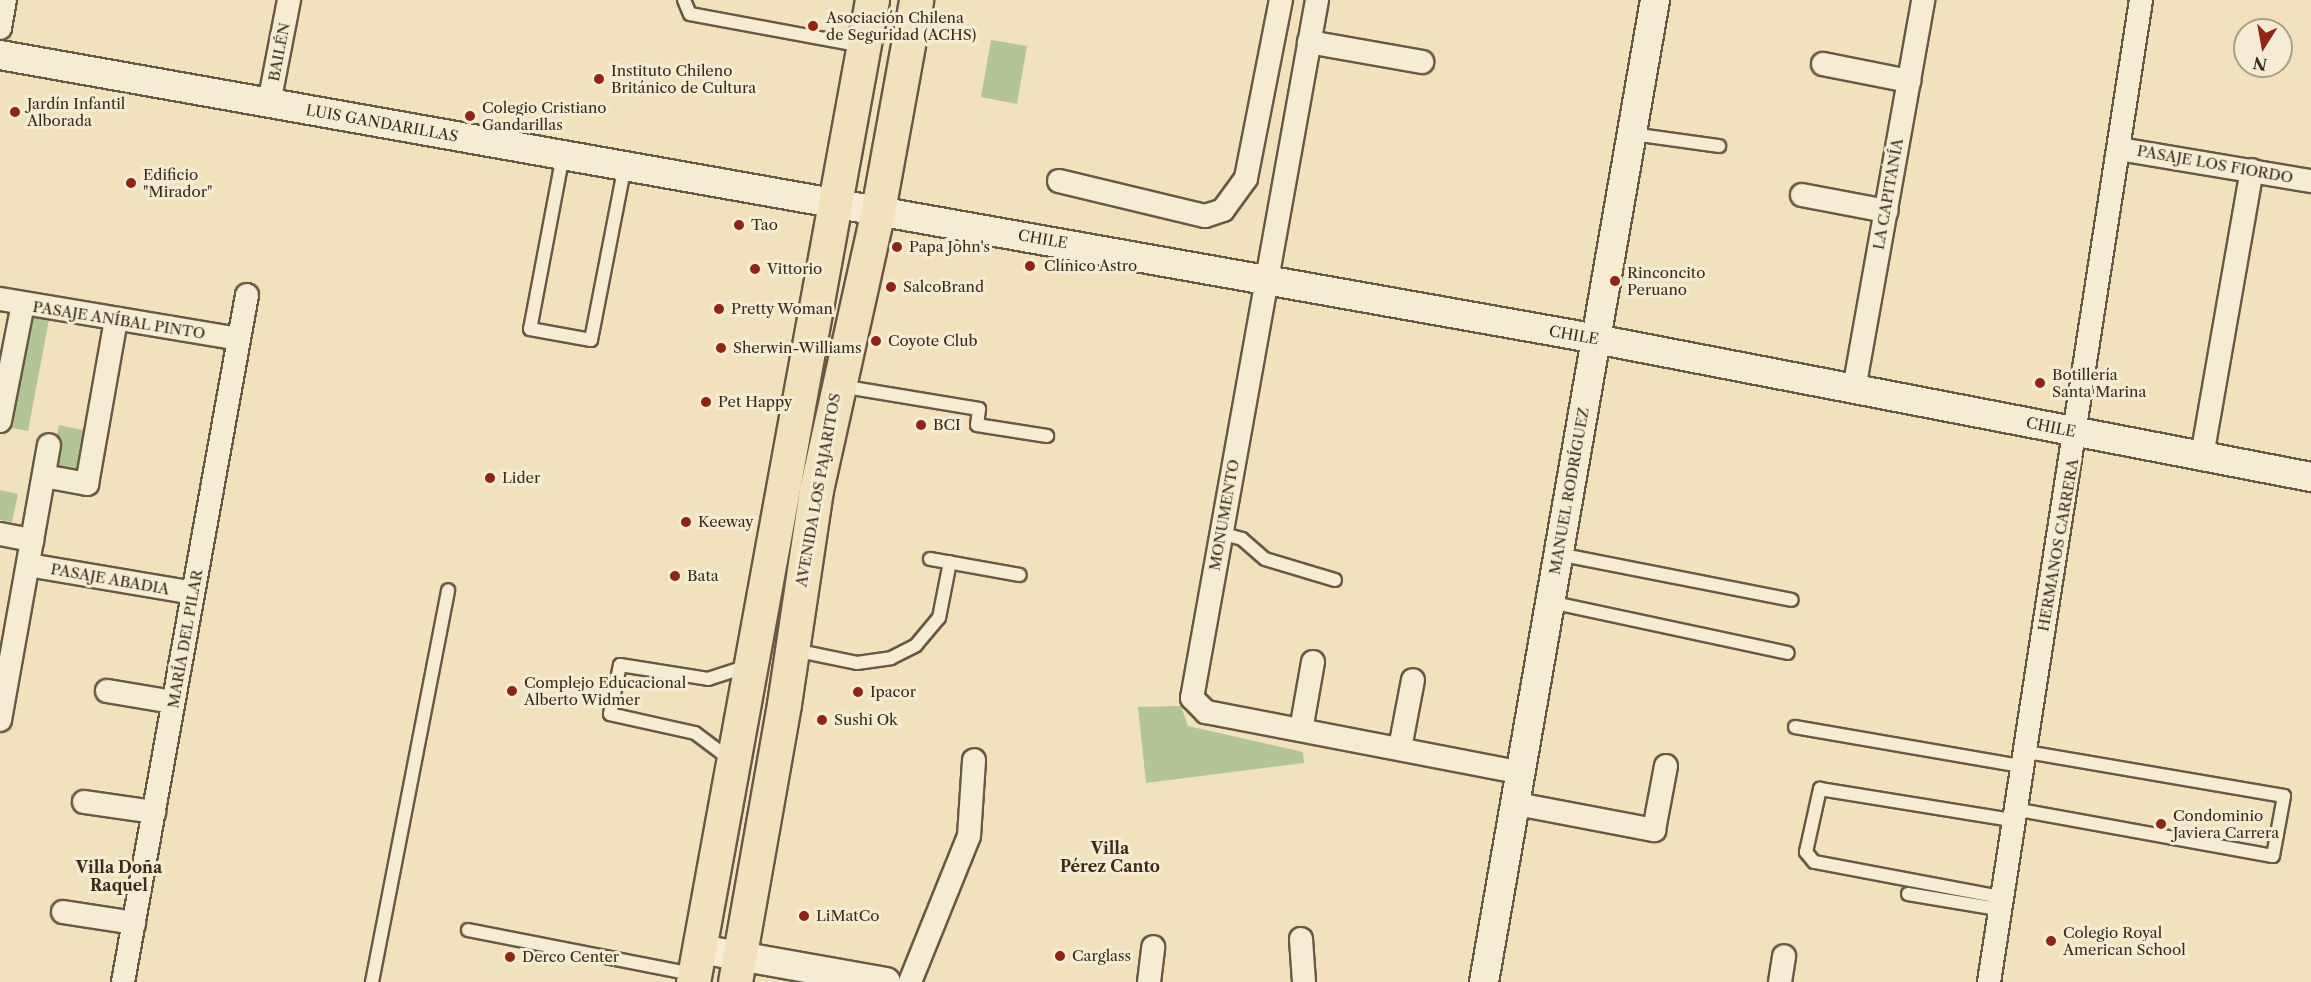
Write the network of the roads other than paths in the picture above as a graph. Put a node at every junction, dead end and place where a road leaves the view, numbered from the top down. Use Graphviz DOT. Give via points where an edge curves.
graph roads {
  1 [pos="5,0"];
  2 [pos="289,0"];
  3 [pos="684,0"];
  4 [pos="872,0"];
  5 [pos="916,0"];
  6 [pos="1281,0"];
  7 [pos="1317,0"];
  8 [pos="1655,0"];
  9 [pos="1923,0"];
  10 [pos="2141,0"];
  11 [pos="0,28"];
  12 [pos="1309,42"];
  13 [pos="864,47"];
  14 [pos="0,55"];
  15 [pos="1422,62"];
  16 [pos="1823,64"];
  17 [pos="1909,81"];
  18 [pos="268,103"];
  19 [pos="1632,134"];
  20 [pos="1719,146"];
  21 [pos="2120,149"];
  22 [pos="563,154"];
  23 [pos="625,165"];
  24 [pos="2252,170"];
  25 [pos="2311,181"];
  26 [pos="1059,182"];
  27 [pos="1802,195"];
  28 [pos="836,203"];
  29 [pos="878,210"];
  30 [pos="1886,211"];
  31 [pos="1267,279"];
  32 [pos="247,295"];
  33 [pos="0,299"];
  34 [pos="23,303"];
  35 [pos="116,320"];
  36 [pos="239,339"];
  37 [pos="1596,339"];
  38 [pos="836,386"];
  39 [pos="1854,389"];
  40 [pos="0,421"];
  41 [pos="2077,432"];
  42 [pos="1047,436"];
  43 [pos="49,445"];
  44 [pos="2202,456"];
  45 [pos="44,476"];
  46 [pos="2311,477"];
  47 [pos="1221,533"];
  48 [pos="0,534"];
  49 [pos="32,540"];
  50 [pos="1557,553"];
  51 [pos="930,559"];
  52 [pos="950,562"];
  53 [pos="28,565"];
  54 [pos="1020,575"];
  55 [pos="1335,580"];
  56 [pos="448,590"];
  57 [pos="193,593"];
  58 [pos="1792,600"];
  59 [pos="1548,602"];
  60 [pos="793,650"];
  61 [pos="1788,653"];
  62 [pos="5,659"];
  63 [pos="1313,662"];
  64 [pos="752,665"];
  65 [pos="1413,680"];
  66 [pos="107,691"];
  67 [pos="173,702"];
  68 [pos="0,720"];
  69 [pos="1795,727"];
  70 [pos="1301,730"];
  71 [pos="1400,748"];
  72 [pos="2021,759"];
  73 [pos="974,760"];
  74 [pos="734,762"];
  75 [pos="1666,766"];
  76 [pos="1515,787"];
  77 [pos="84,802"];
  78 [pos="154,812"];
  79 [pos="2013,814"];
  80 [pos="1908,894"];
  81 [pos="1999,903"];
  82 [pos="63,912"];
  83 [pos="134,923"];
  84 [pos="468,930"];
  85 [pos="1301,939"];
  86 [pos="1153,947"];
  87 [pos="1784,956"];
  88 [pos="696,969"];
  89 [pos="738,969"];
  90 [pos="123,982"];
  91 [pos="372,982"];
  92 [pos="886,982"];
  93 [pos="909,982"];
  94 [pos="1149,982"];
  95 [pos="1304,982"];
  96 [pos="1484,982"];
  97 [pos="1780,982"];
  98 [pos="1989,982"];
  1 -- 11 [label="street"];
  2 -- 18 [label="street, BAILÉN"];
  3 -- 13 [label="lane" via="690,14"];
  4 -- 13 [label="main road"];
  5 -- 29 [label="main road, AVENIDA LOS PAJARITOS"];
  6 -- 26 [label="street" via="1246,178 1223,210 1205,216"];
  7 -- 12 [label="street, MONUMENTO"];
  8 -- 19 [label="street, MANUEL RODRÍGUEZ"];
  9 -- 17 [label="street, LA CAPITANÍA"];
  10 -- 21 [label="street, HERMANOS CARRERA"];
  12 -- 15 [label="street"];
  12 -- 31 [label="street, MONUMENTO"];
  13 -- 28 [label="main road"];
  14 -- 18 [label="street, LUIS GANDARILLAS"];
  16 -- 17 [label="street"];
  17 -- 30 [label="street, LA CAPITANÍA"];
  18 -- 22 [label="street, LUIS GANDARILLAS"];
  19 -- 20 [label="lane"];
  19 -- 37 [label="street, MANUEL RODRÍGUEZ"];
  21 -- 24 [label="street, PASAJE LOS FIORDO"];
  21 -- 41 [label="street, HERMANOS CARRERA"];
  22 -- 23 [label="street, LUIS GANDARILLAS"];
  22 -- 23 [label="lane" via="530,329 591,340"];
  23 -- 28 [label="street, LUIS GANDARILLAS"];
  24 -- 25 [label="street, PASAJE LOS FIORDO"];
  24 -- 44 [label="street"];
  27 -- 30 [label="street"];
  28 -- 29 [label="street, CHILE"];
  28 -- 64 [label="main road"];
  29 -- 31 [label="street, CHILE"];
  29 -- 38 [label="main road, AVENIDA LOS PAJARITOS"];
  30 -- 39 [label="street, LA CAPITANÍA"];
  31 -- 37 [label="street, CHILE"];
  31 -- 47 [label="street, MONUMENTO"];
  32 -- 36 [label="street, MARÍA DEL PILAR"];
  33 -- 34 [label="street, PASAJE ANÍBAL PINTO"];
  34 -- 35 [label="street, PASAJE ANÍBAL PINTO"];
  34 -- 40 [label="street"];
  35 -- 36 [label="street, PASAJE ANÍBAL PINTO"];
  35 -- 45 [label="street" via="87,484"];
  36 -- 57 [label="street, MARÍA DEL PILAR"];
  37 -- 39 [label="street, CHILE"];
  37 -- 50 [label="street, MANUEL RODRÍGUEZ"];
  38 -- 42 [label="lane" via="979,409 977,425"];
  38 -- 60 [label="main road, AVENIDA LOS PAJARITOS" via="809,532"];
  39 -- 41 [label="street, CHILE"];
  41 -- 44 [label="street, CHILE"];
  41 -- 72 [label="street, HERMANOS CARRERA"];
  43 -- 45 [label="street"];
  44 -- 46 [label="street, CHILE"];
  45 -- 49 [label="street"];
  47 -- 55 [label="lane" via="1254,546 1265,559"];
  47 -- 70 [label="street, MONUMENTO" via="1192,698 1206,712"];
  48 -- 49 [label="street"];
  49 -- 53 [label="street"];
  50 -- 58 [label="lane"];
  50 -- 59 [label="street, MANUEL RODRÍGUEZ"];
  51 -- 52 [label="lane"];
  52 -- 54 [label="lane"];
  52 -- 60 [label="lane" via="939,618 916,645 891,658 857,663"];
  53 -- 57 [label="street, PASAJE ABADIA"];
  53 -- 62 [label="street"];
  56 -- 91 [label="lane"];
  57 -- 67 [label="street, MARÍA DEL PILAR"];
  59 -- 61 [label="lane"];
  59 -- 76 [label="street, MANUEL RODRÍGUEZ"];
  60 -- 89 [label="main road, AVENIDA LOS PAJARITOS"];
  62 -- 68 [label="street"];
  63 -- 70 [label="street"];
  64 -- 74 [label="main road"];
  64 -- 74 [label="lane" via="708,679 620,665 610,714 695,733"];
  65 -- 71 [label="street"];
  66 -- 67 [label="street"];
  67 -- 78 [label="street, MARÍA DEL PILAR"];
  69 -- 72 [label="lane"];
  70 -- 71 [label="street, MONUMENTO"];
  71 -- 76 [label="street, MONUMENTO"];
  72 -- 79 [label="street, HERMANOS CARRERA"];
  72 -- 79 [label="lane" via="2284,796 2273,856"];
  73 -- 93 [label="street" via="969,836"];
  74 -- 88 [label="main road"];
  75 -- 76 [label="street, MONUMENTO" via="1655,824"];
  76 -- 96 [label="street, MANUEL RODRÍGUEZ"];
  77 -- 78 [label="street"];
  78 -- 83 [label="street, MARÍA DEL PILAR"];
  79 -- 81 [label="street, HERMANOS CARRERA"];
  79 -- 81 [label="lane" via="1820,789 1806,852 1814,862"];
  80 -- 81 [label="lane"];
  81 -- 98 [label="street, HERMANOS CARRERA"];
  82 -- 83 [label="street"];
  83 -- 90 [label="street, MARÍA DEL PILAR"];
  84 -- 88 [label="lane"];
  85 -- 95 [label="street"];
  86 -- 94 [label="street"];
  87 -- 97 [label="street"];
  88 -- 89 [label="street"];
  89 -- 92 [label="street"];
}
